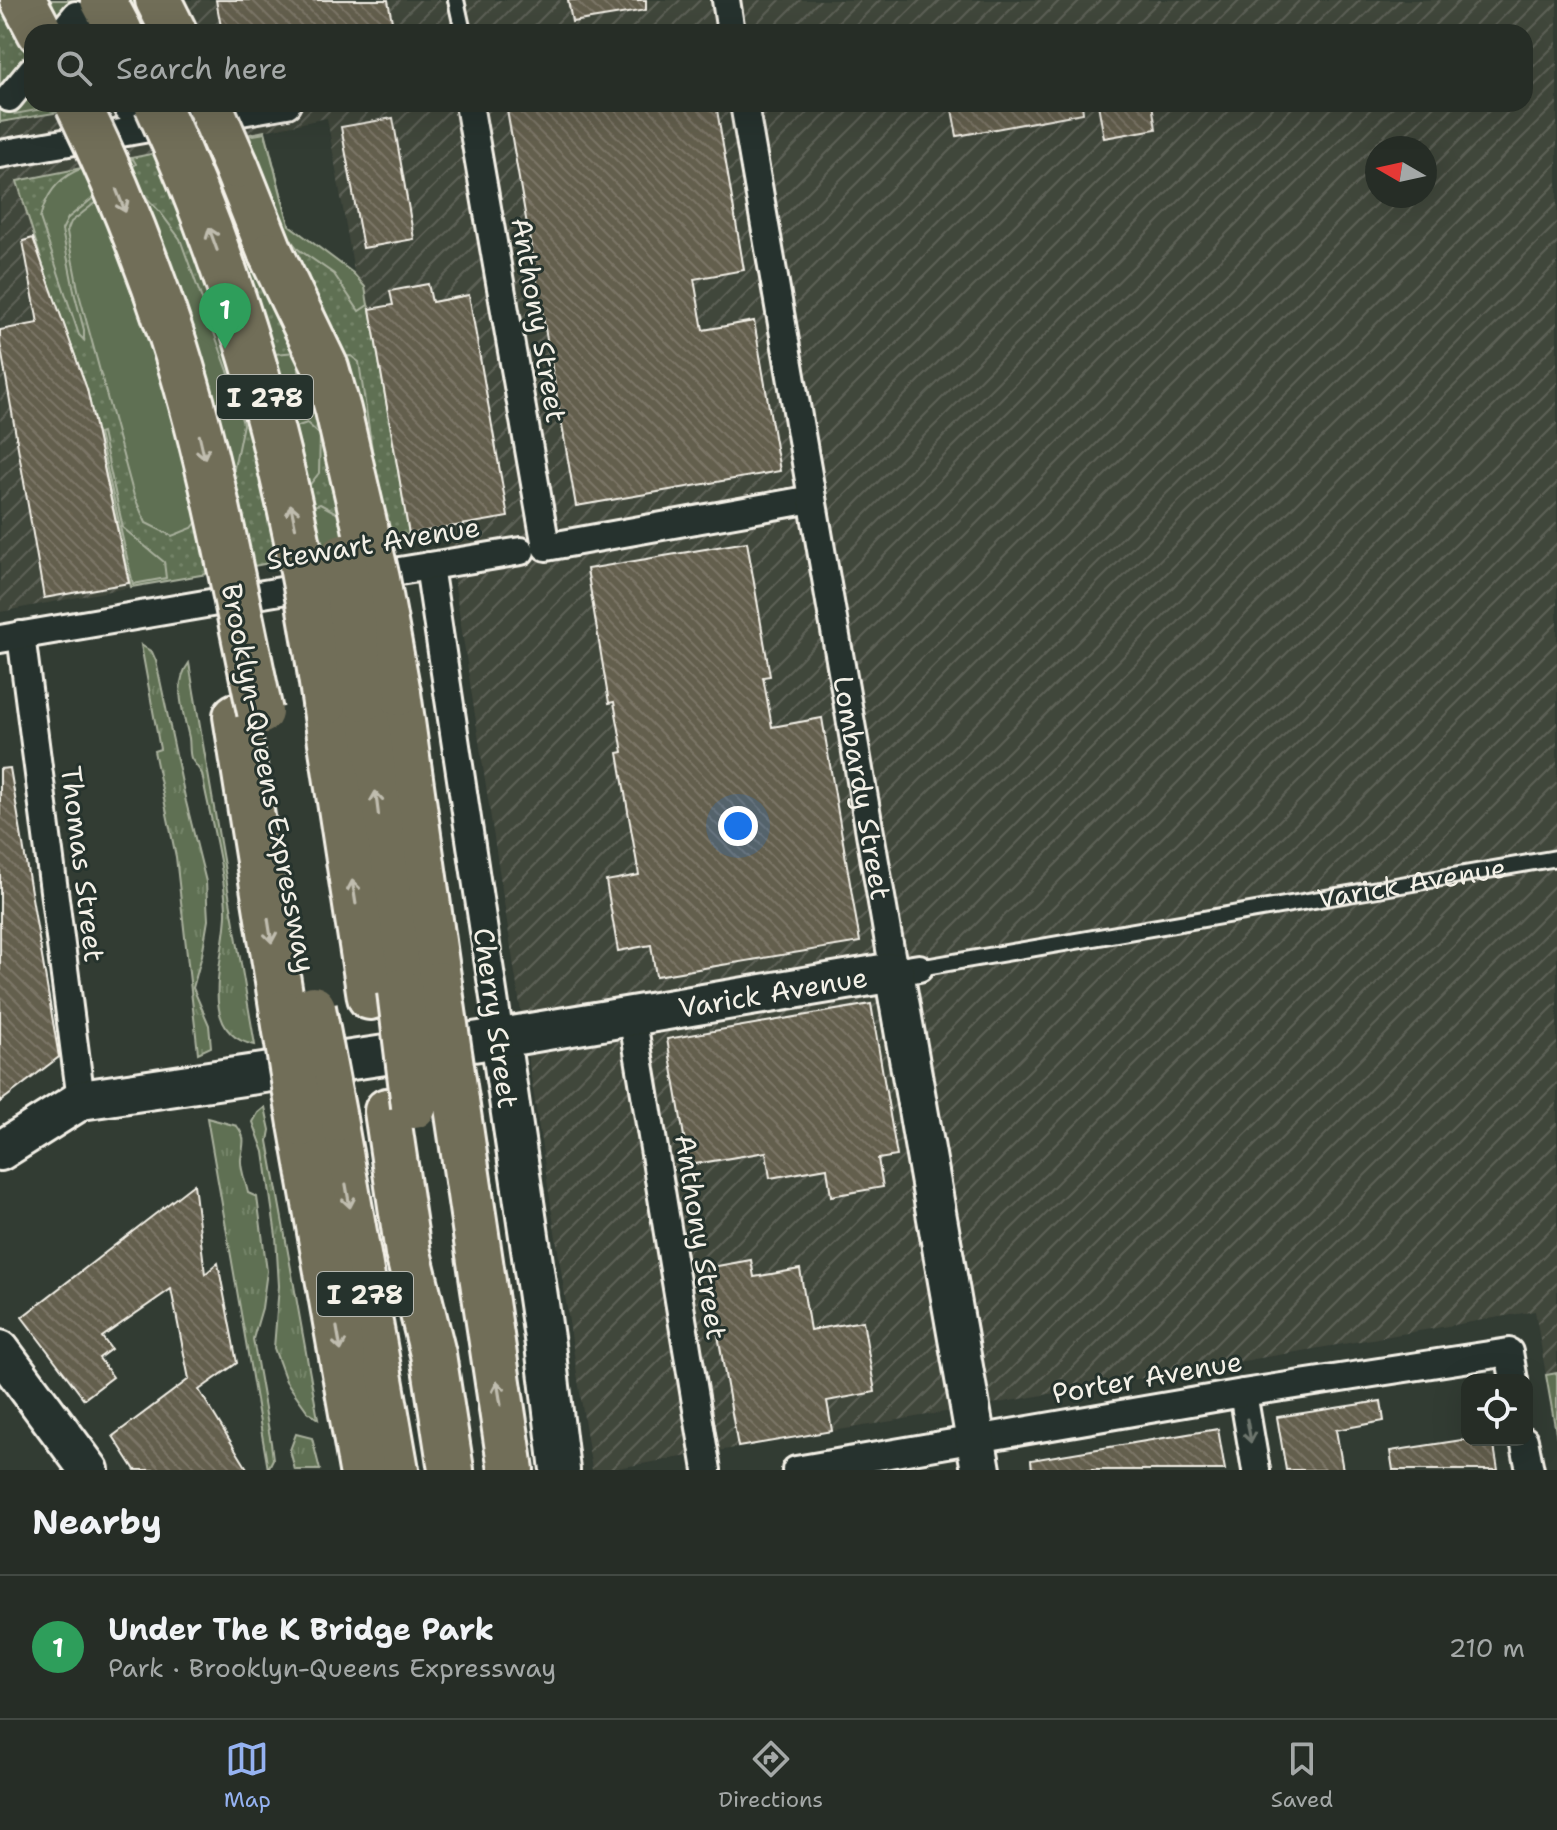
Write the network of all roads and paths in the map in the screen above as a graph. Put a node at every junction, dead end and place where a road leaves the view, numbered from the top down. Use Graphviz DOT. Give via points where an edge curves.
graph roads {
  1 [pos="23,0"];
  2 [pos="103,0"];
  3 [pos="456,0"];
  4 [pos="726,0"];
  5 [pos="36,24"];
  6 [pos="69,24"];
  7 [pos="82,24"];
  8 [pos="116,24"];
  9 [pos="461,24"];
  10 [pos="728,24"];
  11 [pos="24,80"];
  12 [pos="9,98"];
  13 [pos="82,112"];
  14 [pos="141,112"];
  15 [pos="187,112"];
  16 [pos="201,112"];
  17 [pos="470,112"];
  18 [pos="745,112"];
  19 [pos="0,154"];
  20 [pos="812,499"];
  21 [pos="533,549"];
  22 [pos="429,566"];
  23 [pos="11,637"];
  24 [pos="362,698"];
  25 [pos="1557,858"];
  26 [pos="906,970"];
  27 [pos="632,1015"];
  28 [pos="500,1038"];
  29 [pos="81,1100"];
  30 [pos="419,1106"];
  31 [pos="318,1122"];
  32 [pos="0,1151"];
  33 [pos="0,1350"];
  34 [pos="1513,1374"];
  35 [pos="1243,1393"];
  36 [pos="1525,1446"];
  37 [pos="978,1454"];
  38 [pos="89,1470"];
  39 [pos="362,1470"];
  40 [pos="396,1470"];
  41 [pos="451,1470"];
  42 [pos="511,1470"];
  43 [pos="560,1470"];
  44 [pos="707,1470"];
  45 [pos="796,1470"];
  46 [pos="1256,1470"];
  47 [pos="1530,1470"];
  1 -- 5 [label="highway"];
  2 -- 8 [label="highway"];
  3 -- 9 [label="lane"];
  4 -- 10 [label="street"];
  6 -- 7 [label="street" via="76,15"];
  11 -- 12 [label="street"];
  13 -- 31 [label="highway, Brooklyn-Queens Expressway / I 278, one-way, bridge" via="126,211 171,335 213,494"];
  24 -- 14 [label="highway, I 278, one-way, bridge" via="299,543 260,381 208,224"];
  15 -- 19 [label="street"];
  16 -- 24 [label="highway, bridge" via="326,368 338,410 374,564"];
  17 -- 21 [label="street, Anthony Street"];
  18 -- 20 [label="street, Lombardy Street"];
  20 -- 21 [label="street, Stewart Avenue"];
  20 -- 26 [label="street, Lombardy Street"];
  21 -- 22 [label="street, Stewart Avenue"];
  22 -- 23 [label="street, Stewart Avenue"];
  22 -- 28 [label="street, Cherry Street"];
  23 -- 29 [label="street, Thomas Street"];
  30 -- 24 [label="highway, I 278, one-way, bridge"];
  25 -- 26 [label="lane, Varick Avenue"];
  26 -- 27 [label="main road, Varick Avenue"];
  26 -- 37 [label="main road, Lombardy Street"];
  27 -- 28 [label="main road, Varick Avenue"];
  27 -- 44 [label="street, Anthony Street"];
  28 -- 29 [label="main road, Varick Avenue"];
  28 -- 43 [label="main road, Cherry Street"];
  29 -- 32 [label="main road, Varick Avenue"];
  30 -- 41 [label="highway, I 278" via="434,1251 433,1354"];
  42 -- 30 [label="highway, one-way"];
  31 -- 39 [label="highway, one-way"];
  31 -- 40 [label="highway, Brooklyn-Queens Expressway / I 278, one-way"];
  33 -- 38 [label="main road"];
  34 -- 35 [label="street, Porter Avenue" via="1509,1352"];
  35 -- 37 [label="street, Porter Avenue"];
  35 -- 46 [label="street, one-way"];
  36 -- 47 [label="street"];
  37 -- 45 [label="street, Porter Avenue"];
}
